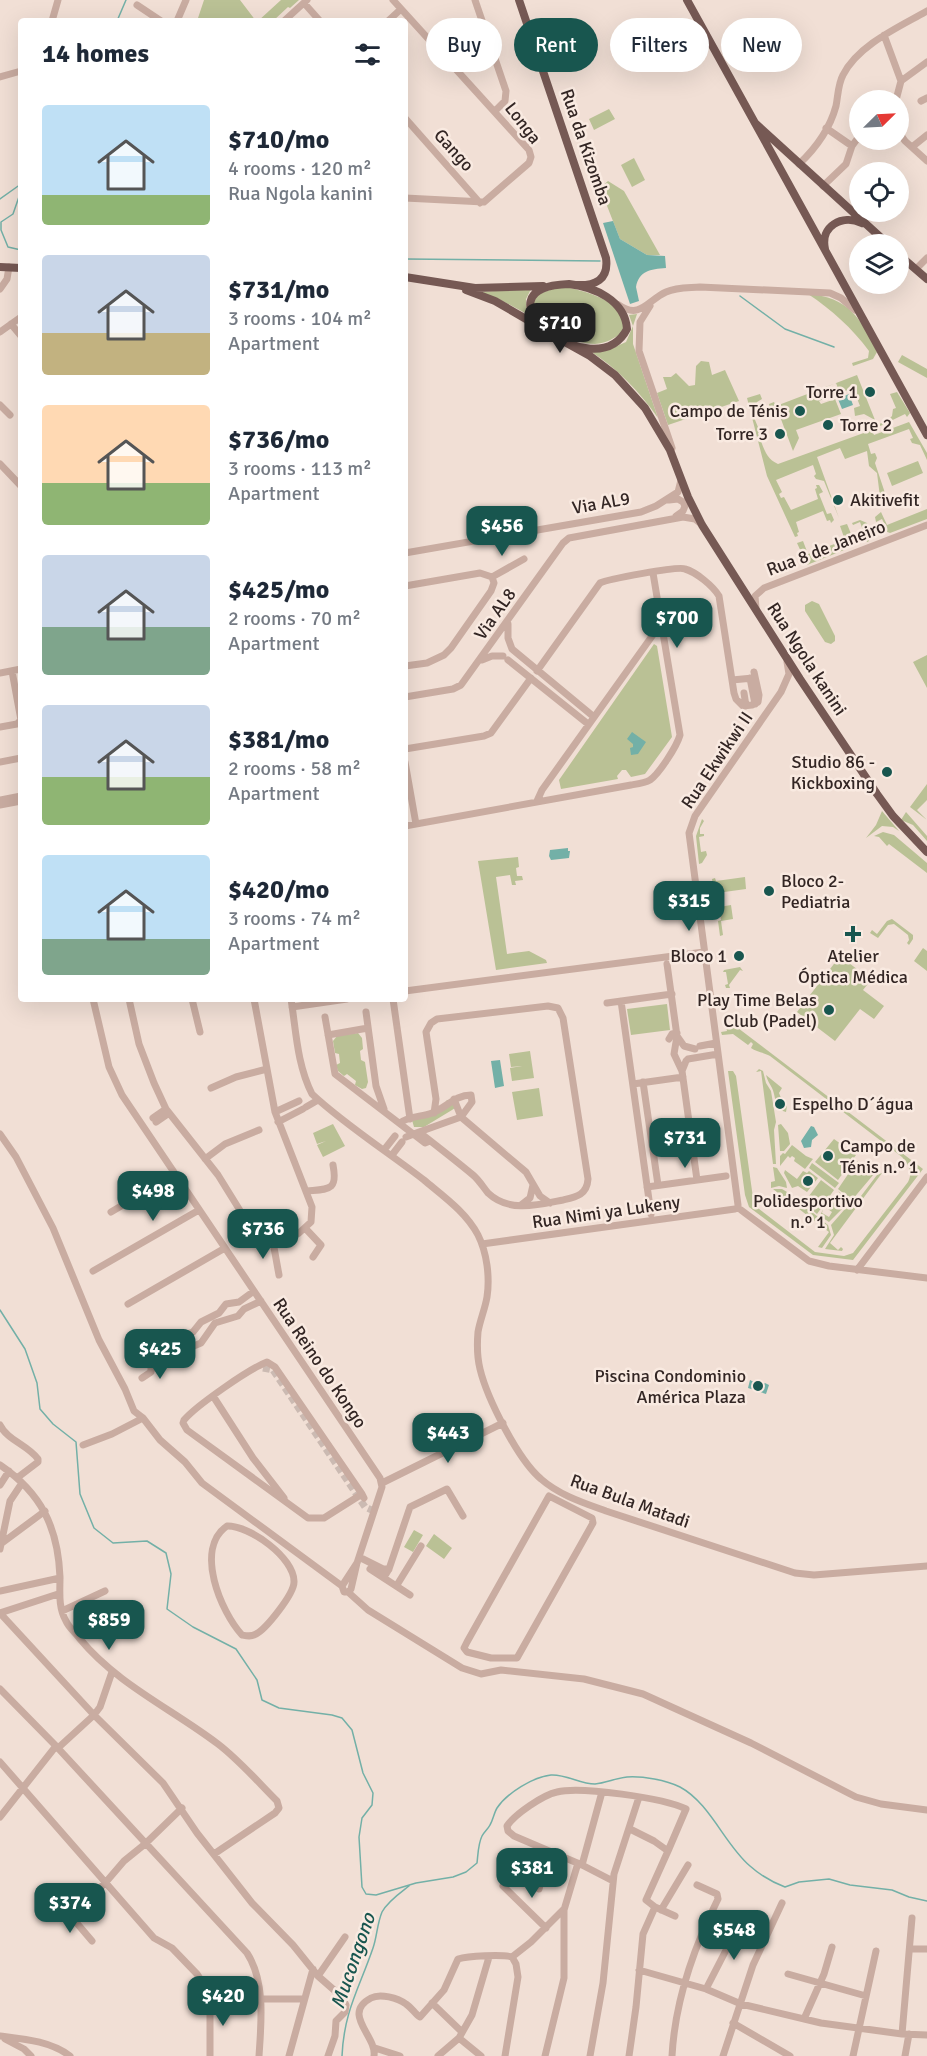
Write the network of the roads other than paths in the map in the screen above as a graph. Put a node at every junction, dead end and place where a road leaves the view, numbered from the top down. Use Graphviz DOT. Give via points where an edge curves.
graph roads {
  1 [pos="58,0"];
  2 [pos="186,0"];
  3 [pos="393,0"];
  4 [pos="475,0"];
  5 [pos="519,0"];
  6 [pos="687,0"];
  7 [pos="306,1"];
  8 [pos="137,5"];
  9 [pos="401,9"];
  10 [pos="927,11"];
  11 [pos="53,18"];
  12 [pos="156,18"];
  13 [pos="178,18"];
  14 [pos="287,18"];
  15 [pos="319,18"];
  16 [pos="391,18"];
  17 [pos="884,35"];
  18 [pos="927,62"];
  19 [pos="18,72"];
  20 [pos="0,77"];
  21 [pos="901,81"];
  22 [pos="899,90"];
  23 [pos="495,111"];
  24 [pos="755,123"];
  25 [pos="408,126"];
  26 [pos="826,128"];
  27 [pos="927,135"];
  28 [pos="849,144"];
  29 [pos="909,144"];
  30 [pos="912,147"];
  31 [pos="851,150"];
  32 [pos="927,161"];
  33 [pos="799,164"];
  34 [pos="824,186"];
  35 [pos="408,198"];
  36 [pos="480,203"];
  37 [pos="867,225"];
  38 [pos="877,234"];
  39 [pos="828,258"];
  40 [pos="927,258"];
  41 [pos="909,263"];
  42 [pos="4,267"];
  43 [pos="916,269"];
  44 [pos="408,278"];
  45 [pos="927,279"];
  46 [pos="425,281"];
  47 [pos="559,285"];
  48 [pos="576,285"];
  49 [pos="0,290"];
  50 [pos="658,297"];
  51 [pos="610,299"];
  52 [pos="18,319"];
  53 [pos="11,324"];
  54 [pos="866,325"];
  55 [pos="546,331"];
  56 [pos="0,332"];
  57 [pos="18,332"];
  58 [pos="563,341"];
  59 [pos="0,405"];
  60 [pos="10,416"];
  61 [pos="927,435"];
  62 [pos="0,464"];
  63 [pos="680,476"];
  64 [pos="18,483"];
  65 [pos="663,502"];
  66 [pos="617,516"];
  67 [pos="668,519"];
  68 [pos="572,523"];
  69 [pos="702,525"];
  70 [pos="927,525"];
  71 [pos="619,528"];
  72 [pos="575,535"];
  73 [pos="408,552"];
  74 [pos="524,559"];
  75 [pos="653,573"];
  76 [pos="492,577"];
  77 [pos="408,585"];
  78 [pos="758,614"];
  79 [pos="509,619"];
  80 [pos="660,625"];
  81 [pos="784,653"];
  82 [pos="480,662"];
  83 [pos="408,665"];
  84 [pos="18,670"];
  85 [pos="12,671"];
  86 [pos="537,671"];
  87 [pos="0,673"];
  88 [pos="531,678"];
  89 [pos="17,680"];
  90 [pos="732,680"];
  91 [pos="552,684"];
  92 [pos="805,686"];
  93 [pos="547,691"];
  94 [pos="781,692"];
  95 [pos="744,693"];
  96 [pos="408,696"];
  97 [pos="752,705"];
  98 [pos="765,716"];
  99 [pos="594,717"];
  100 [pos="18,723"];
  101 [pos="588,724"];
  102 [pos="0,727"];
  103 [pos="408,749"];
  104 [pos="18,759"];
  105 [pos="0,762"];
  106 [pos="408,779"];
  107 [pos="18,797"];
  108 [pos="0,800"];
  109 [pos="537,801"];
  110 [pos="18,802"];
  111 [pos="0,805"];
  112 [pos="416,824"];
  113 [pos="408,825"];
  114 [pos="927,852"];
  115 [pos="704,952"];
  116 [pos="667,964"];
  117 [pos="408,991"];
  118 [pos="672,994"];
  119 [pos="621,1001"];
  120 [pos="94,1002"];
  121 [pos="130,1002"];
  122 [pos="193,1002"];
  123 [pos="255,1002"];
  124 [pos="291,1002"];
  125 [pos="314,1002"];
  126 [pos="393,1002"];
  127 [pos="607,1004"];
  128 [pos="292,1007"];
  129 [pos="366,1012"];
  130 [pos="325,1017"];
  131 [pos="368,1028"];
  132 [pos="200,1032"];
  133 [pos="328,1035"];
  134 [pos="677,1035"];
  135 [pos="693,1047"];
  136 [pos="717,1048"];
  137 [pos="676,1055"];
  138 [pos="687,1060"];
  139 [pos="267,1070"];
  140 [pos="683,1074"];
  141 [pos="375,1082"];
  142 [pos="643,1082"];
  143 [pos="633,1084"];
  144 [pos="211,1088"];
  145 [pos="360,1093"];
  146 [pos="312,1094"];
  147 [pos="302,1099"];
  148 [pos="436,1099"];
  149 [pos="454,1099"];
  150 [pos="318,1100"];
  151 [pos="306,1107"];
  152 [pos="384,1109"];
  153 [pos="167,1111"];
  154 [pos="278,1111"];
  155 [pos="434,1113"];
  156 [pos="461,1117"];
  157 [pos="410,1119"];
  158 [pos="282,1120"];
  159 [pos="144,1128"];
  160 [pos="399,1129"];
  161 [pos="259,1130"];
  162 [pos="0,1134"];
  163 [pos="410,1136"];
  164 [pos="384,1150"];
  165 [pos="392,1155"];
  166 [pos="206,1159"];
  167 [pos="333,1166"];
  168 [pos="175,1174"];
  169 [pos="726,1176"];
  170 [pos="927,1177"];
  171 [pos="697,1180"];
  172 [pos="533,1183"];
  173 [pos="658,1185"];
  174 [pos="647,1187"];
  175 [pos="307,1191"];
  176 [pos="550,1203"];
  177 [pos="518,1206"];
  178 [pos="738,1208"];
  179 [pos="199,1210"];
  180 [pos="111,1212"];
  181 [pos="651,1214"];
  182 [pos="305,1228"];
  183 [pos="273,1242"];
  184 [pos="482,1244"];
  185 [pos="225,1248"];
  186 [pos="313,1257"];
  187 [pos="93,1270"];
  188 [pos="857,1270"];
  189 [pos="279,1275"];
  190 [pos="927,1278"];
  191 [pos="254,1291"];
  192 [pos="261,1301"];
  193 [pos="128,1304"];
  194 [pos="241,1306"];
  195 [pos="170,1341"];
  196 [pos="178,1353"];
  197 [pos="146,1358"];
  198 [pos="129,1359"];
  199 [pos="151,1368"];
  200 [pos="263,1368"];
  201 [pos="142,1378"];
  202 [pos="212,1400"];
  203 [pos="143,1418"];
  204 [pos="503,1423"];
  205 [pos="0,1425"];
  206 [pos="83,1445"];
  207 [pos="253,1458"];
  208 [pos="0,1465"];
  209 [pos="238,1468"];
  210 [pos="9,1471"];
  211 [pos="262,1471"];
  212 [pos="20,1480"];
  213 [pos="255,1481"];
  214 [pos="382,1483"];
  215 [pos="0,1485"];
  216 [pos="366,1498"];
  217 [pos="574,1499"];
  218 [pos="570,1507"];
  219 [pos="45,1511"];
  220 [pos="463,1516"];
  221 [pos="1,1546"];
  222 [pos="421,1546"];
  223 [pos="297,1554"];
  224 [pos="358,1560"];
  225 [pos="286,1562"];
  226 [pos="927,1566"];
  227 [pos="370,1568"];
  228 [pos="389,1569"];
  229 [pos="381,1575"];
  230 [pos="60,1578"];
  231 [pos="342,1586"];
  232 [pos="397,1586"];
  233 [pos="0,1591"];
  234 [pos="105,1592"];
  235 [pos="348,1592"];
  236 [pos="58,1594"];
  237 [pos="410,1595"];
  238 [pos="114,1608"];
  239 [pos="62,1611"];
  240 [pos="74,1632"];
  241 [pos="112,1672"];
  242 [pos="0,1689"];
  243 [pos="94,1715"];
  244 [pos="57,1747"];
  245 [pos="0,1762"];
  246 [pos="22,1789"];
  247 [pos="602,1792"];
  248 [pos="639,1797"];
  249 [pos="182,1808"];
  250 [pos="927,1810"];
  251 [pos="0,1817"];
  252 [pos="630,1829"];
  253 [pos="145,1844"];
  254 [pos="668,1851"];
  255 [pos="549,1852"];
  256 [pos="214,1854"];
  257 [pos="580,1864"];
  258 [pos="688,1865"];
  259 [pos="613,1881"];
  260 [pos="106,1882"];
  261 [pos="697,1885"];
  262 [pos="503,1886"];
  263 [pos="539,1889"];
  264 [pos="782,1903"];
  265 [pos="658,1908"];
  266 [pos="564,1910"];
  267 [pos="675,1916"];
  268 [pos="912,1918"];
  269 [pos="741,1921"];
  270 [pos="546,1929"];
  271 [pos="345,1937"];
  272 [pos="92,1941"];
  273 [pos="832,1947"];
  274 [pos="910,1949"];
  275 [pos="927,1949"];
  276 [pos="876,1951"];
  277 [pos="489,1957"];
  278 [pos="512,1957"];
  279 [pos="639,1970"];
  280 [pos="315,1972"];
  281 [pos="788,1974"];
  282 [pos="819,1982"];
  283 [pos="684,1983"];
  284 [pos="706,1989"];
  285 [pos="866,1996"];
  286 [pos="210,1999"];
  287 [pos="260,1999"];
  288 [pos="304,1999"];
  289 [pos="432,2003"];
  290 [pos="741,2004"];
  291 [pos="804,2019"];
  292 [pos="734,2022"];
  293 [pos="860,2029"];
  294 [pos="905,2034"];
  295 [pos="460,2035"];
  296 [pos="927,2035"];
  297 [pos="0,2037"];
  298 [pos="374,2052"];
  299 [pos="31,2056"];
  300 [pos="70,2056"];
  301 [pos="210,2056"];
  302 [pos="259,2056"];
  303 [pos="290,2056"];
  304 [pos="328,2056"];
  305 [pos="400,2056"];
  306 [pos="438,2056"];
  307 [pos="481,2056"];
  308 [pos="505,2056"];
  309 [pos="545,2056"];
  310 [pos="590,2056"];
  311 [pos="629,2056"];
  312 [pos="672,2056"];
  313 [pos="723,2056"];
  314 [pos="790,2056"];
  315 [pos="853,2056"];
  316 [pos="905,2056"];
  1 -- 11 [label="street"];
  2 -- 13 [label="street"];
  3 -- 9 [label="street, Longa"];
  4 -- 23 [label="street" via="506,91 505,101"];
  5 -- 48 [label="main road, Rua da Kizomba" via="606,258 607,269 598,281 588,286"];
  6 -- 24 [label="main road"];
  7 -- 14 [label="street"];
  7 -- 15 [label="street"];
  8 -- 12 [label="street"];
  9 -- 16 [label="street"];
  9 -- 23 [label="street, Longa"];
  10 -- 17 [label="street"];
  17 -- 21 [label="street"];
  17 -- 26 [label="street" via="858,56 842,76"];
  18 -- 21 [label="street"];
  19 -- 20 [label="street"];
  21 -- 22 [label="street"];
  23 -- 36 [label="street, Longa" via="531,157 491,198"];
  24 -- 33 [label="main road"];
  24 -- 39 [label="main road"];
  25 -- 36 [label="street, Gango"];
  26 -- 28 [label="street"];
  26 -- 33 [label="street"];
  27 -- 30 [label="street"];
  29 -- 30 [label="street"];
  30 -- 32 [label="street"];
  31 -- 34 [label="street" via="846,164"];
  33 -- 34 [label="main road"];
  34 -- 37 [label="main road"];
  35 -- 36 [label="street"];
  37 -- 38 [label="main road"];
  37 -- 39 [label="main road" via="854,219 831,225 824,241"];
  39 -- 54 [label="main road"];
  40 -- 43 [label="street"];
  41 -- 43 [label="main road"];
  42 -- 49 [label="street" via="7,279"];
  43 -- 45 [label="main road"];
  44 -- 46 [label="main road"];
  46 -- 47 [label="main road" via="485,288"];
  46 -- 55 [label="main road" via="483,296"];
  47 -- 48 [label="main road"];
  47 -- 55 [label="main road" via="538,290 530,302 535,319"];
  48 -- 51 [label="main road"];
  50 -- 51 [label="street" via="632,310"];
  50 -- 54 [label="street" via="690,288 830,293 852,306"];
  50 -- 63 [label="street, Rua Ngola kanini" via="640,322 639,351"];
  51 -- 58 [label="main road" via="626,321 627,329 618,341 590,348"];
  52 -- 53 [label="street"];
  53 -- 56 [label="street"];
  53 -- 57 [label="street"];
  54 -- 61 [label="main road"];
  55 -- 58 [label="main road"];
  58 -- 63 [label="main road, Rua Ngola kanini" via="603,366 633,393 659,429"];
  59 -- 60 [label="street"];
  62 -- 64 [label="street"];
  63 -- 65 [label="street, Via AL9" via="678,492"];
  63 -- 69 [label="main road, Rua Ngola kanini"];
  65 -- 66 [label="street, Via AL9" via="648,510"];
  65 -- 67 [label="street" via="678,499 685,506"];
  66 -- 68 [label="street, Via AL9"];
  66 -- 71 [label="street" via="624,520"];
  67 -- 69 [label="street" via="689,517"];
  67 -- 71 [label="street"];
  68 -- 72 [label="street" via="567,532"];
  68 -- 73 [label="street, Via AL9"];
  69 -- 78 [label="main road, Rua Ngola kanini"];
  70 -- 78 [label="street, Rua 8 de Janeiro" via="764,588 755,596"];
  71 -- 72 [label="street"];
  72 -- 79 [label="street, Via AL8" via="563,543"];
  74 -- 76 [label="street"];
  75 -- 80 [label="street"];
  75 -- 86 [label="street" via="600,583"];
  75 -- 90 [label="street" via="683,568 717,592"];
  76 -- 77 [label="street" via="480,573"];
  76 -- 83 [label="street" via="491,591 451,648 436,659"];
  78 -- 81 [label="main road, Rua Ngola kanini"];
  79 -- 82 [label="street, Via AL8"];
  79 -- 86 [label="street" via="507,634 512,650"];
  80 -- 99 [label="street"];
  80 -- 109 [label="street" via="680,735 655,775 645,782"];
  81 -- 92 [label="main road, Rua Ngola kanini"];
  81 -- 94 [label="street, Rua Ekwikwi II" via="789,674"];
  82 -- 88 [label="street" via="489,657 506,658"];
  82 -- 96 [label="street, Via AL8" via="458,688"];
  84 -- 85 [label="street"];
  85 -- 87 [label="street"];
  85 -- 89 [label="street"];
  86 -- 91 [label="street"];
  88 -- 93 [label="street"];
  88 -- 103 [label="street" via="491,733"];
  90 -- 97 [label="street" via="736,699 740,704"];
  90 -- 97 [label="street" via="753,676"];
  91 -- 93 [label="street"];
  91 -- 99 [label="street"];
  92 -- 94 [label="street" via="793,682"];
  92 -- 114 [label="main road, Rua Ngola kanini" via="881,800"];
  93 -- 101 [label="street"];
  94 -- 98 [label="street, Rua Ekwikwi II"];
  95 -- 97 [label="street"];
  97 -- 98 [label="street"];
  98 -- 115 [label="street, Rua Ekwikwi II" via="695,816 689,833"];
  99 -- 101 [label="street"];
  100 -- 102 [label="street"];
  101 -- 109 [label="street"];
  104 -- 105 [label="street"];
  106 -- 112 [label="street"];
  107 -- 108 [label="street"];
  109 -- 112 [label="street"];
  110 -- 111 [label="street"];
  112 -- 113 [label="street"];
  115 -- 117 [label="street"];
  115 -- 136 [label="street, Rua Ekwikwi II"];
  116 -- 118 [label="street"];
  118 -- 119 [label="street"];
  118 -- 134 [label="street"];
  119 -- 127 [label="street"];
  119 -- 143 [label="street"];
  120 -- 159 [label="street, Rua Reino do Kongo" via="112,1075"];
  121 -- 153 [label="street" via="139,1044"];
  122 -- 132 [label="street"];
  123 -- 139 [label="street"];
  124 -- 128 [label="street, Rua Bula Matadi"];
  125 -- 128 [label="street"];
  126 -- 157 [label="street"];
  128 -- 146 [label="street, Rua Bula Matadi" via="305,1079"];
  129 -- 131 [label="street"];
  130 -- 133 [label="street"];
  131 -- 133 [label="street"];
  131 -- 141 [label="street"];
  133 -- 145 [label="street" via="335,1074"];
  134 -- 135 [label="street"];
  134 -- 137 [label="street"];
  134 -- 137 [label="street" via="672,1034 670,1041 670,1051"];
  135 -- 136 [label="street"];
  135 -- 137 [label="street" via="679,1046"];
  135 -- 138 [label="street"];
  136 -- 138 [label="street"];
  136 -- 178 [label="street, Rua Ekwikwi II"];
  137 -- 138 [label="street" via="681,1061"];
  137 -- 140 [label="street"];
  138 -- 140 [label="street"];
  139 -- 144 [label="street"];
  139 -- 154 [label="street"];
  140 -- 142 [label="street"];
  140 -- 171 [label="street"];
  141 -- 145 [label="street" via="370,1092"];
  141 -- 152 [label="street"];
  142 -- 143 [label="street"];
  142 -- 173 [label="street"];
  143 -- 174 [label="street"];
  145 -- 152 [label="street"];
  146 -- 147 [label="street"];
  146 -- 150 [label="street, Rua Bula Matadi"];
  147 -- 151 [label="street"];
  147 -- 154 [label="street"];
  148 -- 149 [label="street"];
  148 -- 155 [label="street"];
  148 -- 176 [label="street" via="427,1039 431,1023 437,1019 548,1006 561,1010 588,1185 581,1195"];
  149 -- 155 [label="street"];
  149 -- 156 [label="street"];
  149 -- 156 [label="street" via="468,1094 473,1099"];
  150 -- 151 [label="street"];
  150 -- 164 [label="street, Rua Bula Matadi"];
  151 -- 158 [label="street"];
  152 -- 160 [label="street"];
  153 -- 159 [label="street"];
  153 -- 166 [label="street"];
  154 -- 158 [label="street"];
  155 -- 157 [label="street"];
  156 -- 163 [label="street"];
  156 -- 172 [label="street" via="526,1172"];
  157 -- 160 [label="street" via="404,1119"];
  158 -- 175 [label="street"];
  159 -- 168 [label="street, Rua Reino do Kongo"];
  160 -- 163 [label="street"];
  160 -- 164 [label="street"];
  161 -- 166 [label="street" via="235,1138"];
  162 -- 203 [label="street" via="53,1228 99,1340 134,1411"];
  163 -- 165 [label="street"];
  163 -- 177 [label="street" via="425,1143 430,1141 476,1177 494,1198"];
  164 -- 165 [label="street, Rua Bula Matadi"];
  165 -- 184 [label="street, Rua Bula Matadi" via="458,1209"];
  166 -- 183 [label="street" via="249,1225 262,1238"];
  167 -- 175 [label="street" via="333,1186"];
  168 -- 179 [label="street, Rua Reino do Kongo"];
  168 -- 180 [label="street"];
  169 -- 171 [label="street"];
  170 -- 188 [label="street"];
  171 -- 173 [label="street"];
  172 -- 176 [label="street" via="540,1196"];
  172 -- 177 [label="street" via="530,1198"];
  173 -- 174 [label="street"];
  174 -- 181 [label="street"];
  175 -- 182 [label="street" via="312,1214"];
  176 -- 177 [label="street"];
  178 -- 184 [label="street, Rua Nimi ya Lukeny"];
  178 -- 188 [label="street" via="809,1261"];
  179 -- 185 [label="street, Rua Reino do Kongo"];
  179 -- 187 [label="street"];
  182 -- 183 [label="street" via="292,1238"];
  182 -- 186 [label="street" via="321,1245"];
  183 -- 189 [label="street"];
  184 -- 204 [label="street, Rua Bula Matadi" via="488,1280 478,1332 480,1368"];
  185 -- 191 [label="street, Rua Reino do Kongo"];
  185 -- 193 [label="street"];
  188 -- 190 [label="street"];
  191 -- 192 [label="street, Rua Reino do Kongo"];
  191 -- 194 [label="street"];
  192 -- 194 [label="street"];
  192 -- 214 [label="street, Rua Reino do Kongo"];
  194 -- 195 [label="street" via="228,1303 193,1332"];
  194 -- 196 [label="street" via="238,1316 215,1323 201,1343"];
  195 -- 196 [label="street"];
  195 -- 197 [label="street"];
  196 -- 199 [label="street" via="161,1368"];
  197 -- 198 [label="street"];
  197 -- 199 [label="street"];
  199 -- 201 [label="street"];
  200 -- 202 [label="street"];
  202 -- 207 [label="street"];
  202 -- 209 [label="street" via="186,1417 184,1426"];
  202 -- 216 [label="street" via="260,1365 272,1364"];
  203 -- 206 [label="street"];
  203 -- 223 [label="street" via="202,1483"];
  204 -- 214 [label="street"];
  204 -- 217 [label="street, Rua Bula Matadi" via="531,1470"];
  205 -- 212 [label="street" via="38,1459"];
  207 -- 209 [label="street" via="249,1467"];
  207 -- 211 [label="street"];
  208 -- 210 [label="street"];
  209 -- 213 [label="street"];
  210 -- 212 [label="street"];
  210 -- 215 [label="street"];
  211 -- 213 [label="street" via="254,1475"];
  211 -- 216 [label="street" via="282,1496 309,1515 322,1515"];
  212 -- 219 [label="street"];
  212 -- 221 [label="street" via="10,1501"];
  213 -- 216 [label="street" via="308,1518 331,1514"];
  214 -- 216 [label="street"];
  216 -- 224 [label="street"];
  217 -- 218 [label="street"];
  217 -- 226 [label="street, Rua Bula Matadi" via="795,1572 814,1575"];
  218 -- 218 [label="street" via="547,1497 467,1642 466,1651 491,1658 519,1657 593,1521"];
  219 -- 221 [label="street"];
  219 -- 230 [label="street" via="58,1552"];
  220 -- 228 [label="street" via="447,1489 411,1507"];
  222 -- 232 [label="street"];
  223 -- 225 [label="street"];
  223 -- 231 [label="street"];
  224 -- 227 [label="street"];
  224 -- 231 [label="street"];
  224 -- 235 [label="street"];
  225 -- 225 [label="street" via="294,1579 292,1590 265,1627 253,1635 242,1635 229,1616 213,1575 214,1540 227,1526 236,1526 255,1534"];
  227 -- 228 [label="street"];
  227 -- 229 [label="street"];
  228 -- 229 [label="street"];
  229 -- 232 [label="street"];
  230 -- 233 [label="street"];
  230 -- 236 [label="street"];
  231 -- 235 [label="street"];
  232 -- 237 [label="street"];
  234 -- 239 [label="street"];
  235 -- 250 [label="street" via="368,1610 462,1668 481,1674 501,1670 584,1679 643,1694 856,1797"];
  236 -- 239 [label="street"];
  236 -- 243 [label="street" via="0,1613"];
  238 -- 240 [label="street"];
  239 -- 240 [label="street"];
  240 -- 241 [label="street"];
  241 -- 243 [label="street"];
  241 -- 256 [label="street" via="221,1746 277,1801 279,1808 275,1813"];
  242 -- 244 [label="street"];
  243 -- 244 [label="street"];
  243 -- 249 [label="street" via="164,1783"];
  244 -- 246 [label="street"];
  244 -- 253 [label="street"];
  245 -- 246 [label="street"];
  246 -- 251 [label="street"];
  246 -- 260 [label="street"];
  247 -- 248 [label="street"];
  247 -- 255 [label="street" via="556,1792 542,1798 507,1826 514,1836"];
  247 -- 257 [label="street"];
  248 -- 252 [label="street"];
  248 -- 254 [label="street" via="686,1809"];
  249 -- 253 [label="street"];
  249 -- 256 [label="street"];
  252 -- 254 [label="street"];
  252 -- 259 [label="street"];
  253 -- 260 [label="street"];
  253 -- 287 [label="street" via="248,1953"];
  254 -- 265 [label="street" via="647,1897 648,1903"];
  255 -- 257 [label="street"];
  255 -- 263 [label="street"];
  256 -- 280 [label="street"];
  257 -- 259 [label="street"];
  257 -- 266 [label="street"];
  258 -- 265 [label="street"];
  259 -- 310 [label="street" via="603,1983"];
  260 -- 272 [label="street" via="74,1916"];
  260 -- 286 [label="street" via="154,1938 172,1948 197,1974"];
  261 -- 283 [label="street" via="717,1894 718,1899"];
  262 -- 270 [label="street"];
  264 -- 290 [label="street" via="753,1965"];
  265 -- 267 [label="street"];
  265 -- 279 [label="street" via="645,1927"];
  266 -- 270 [label="street"];
  266 -- 309 [label="street" via="564,1978"];
  268 -- 274 [label="street"];
  269 -- 284 [label="street"];
  270 -- 278 [label="street"];
  271 -- 280 [label="street"];
  273 -- 282 [label="street"];
  274 -- 275 [label="street"];
  274 -- 294 [label="street"];
  276 -- 285 [label="street"];
  277 -- 278 [label="street"];
  277 -- 289 [label="street" via="458,1959 447,1986"];
  277 -- 295 [label="street" via="472,2015"];
  278 -- 308 [label="street" via="518,1977"];
  279 -- 283 [label="street"];
  279 -- 311 [label="street"];
  280 -- 288 [label="street"];
  280 -- 304 [label="street" via="340,1994 346,2005 336,2021"];
  281 -- 282 [label="street"];
  282 -- 285 [label="street"];
  282 -- 291 [label="street"];
  283 -- 284 [label="street"];
  283 -- 312 [label="street"];
  284 -- 290 [label="street"];
  285 -- 293 [label="street"];
  286 -- 287 [label="street"];
  286 -- 301 [label="street"];
  287 -- 288 [label="street"];
  287 -- 302 [label="street"];
  288 -- 303 [label="street"];
  289 -- 295 [label="street"];
  289 -- 298 [label="street" via="420,2017 404,2002 388,1997 380,1995 364,2003 358,2016"];
  290 -- 291 [label="street"];
  290 -- 292 [label="street"];
  291 -- 293 [label="street"];
  292 -- 313 [label="street"];
  292 -- 314 [label="street"];
  293 -- 294 [label="street"];
  293 -- 315 [label="street"];
  294 -- 296 [label="street"];
  294 -- 316 [label="street"];
  295 -- 306 [label="street"];
  295 -- 307 [label="street"];
  297 -- 299 [label="street"];
  297 -- 300 [label="street" via="47,2044"];
  298 -- 305 [label="street"];
}
